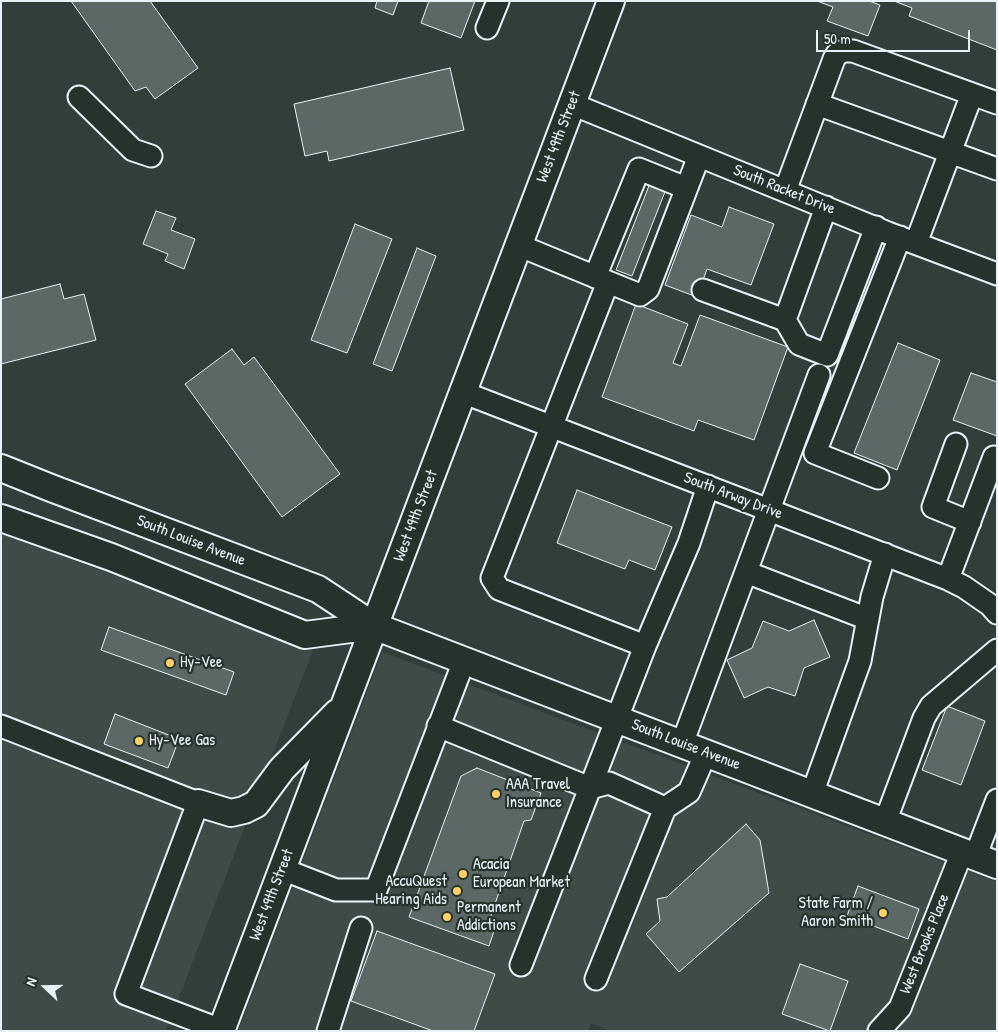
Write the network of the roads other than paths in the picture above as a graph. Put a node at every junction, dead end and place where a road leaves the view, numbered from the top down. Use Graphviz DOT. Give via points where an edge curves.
graph roads {
  1 [pos="498,1"];
  2 [pos="610,1"];
  3 [pos="487,28"];
  4 [pos="972,94"];
  5 [pos="79,97"];
  6 [pos="997,103"];
  7 [pos="572,104"];
  8 [pos="817,104"];
  9 [pos="951,153"];
  10 [pos="151,156"];
  11 [pos="699,156"];
  12 [pos="997,169"];
  13 [pos="686,188"];
  14 [pos="785,191"];
  15 [pos="826,207"];
  16 [pos="876,227"];
  17 [pos="908,240"];
  18 [pos="518,246"];
  19 [pos="997,274"];
  20 [pos="602,279"];
  21 [pos="703,290"];
  22 [pos="784,320"];
  23 [pos="819,375"];
  24 [pos="462,392"];
  25 [pos="552,426"];
  26 [pos="794,443"];
  27 [pos="956,444"];
  28 [pos="815,453"];
  29 [pos="994,457"];
  30 [pos="1,468"];
  31 [pos="878,478"];
  32 [pos="708,486"];
  33 [pos="769,510"];
  34 [pos="1,518"];
  35 [pos="970,522"];
  36 [pos="885,554"];
  37 [pos="746,572"];
  38 [pos="948,578"];
  39 [pos="997,613"];
  40 [pos="868,619"];
  41 [pos="374,626"];
  42 [pos="645,646"];
  43 [pos="997,650"];
  44 [pos="464,661"];
  45 [pos="344,705"];
  46 [pos="616,718"];
  47 [pos="1,726"];
  48 [pos="438,726"];
  49 [pos="682,744"];
  50 [pos="706,753"];
  51 [pos="590,788"];
  52 [pos="812,794"];
  53 [pos="997,800"];
  54 [pos="198,803"];
  55 [pos="665,808"];
  56 [pos="885,822"];
  57 [pos="978,858"];
  58 [pos="282,869"];
  59 [pos="361,928"];
  60 [pos="522,964"];
  61 [pos="596,978"];
  62 [pos="221,1031"];
  63 [pos="328,1031"];
  64 [pos="879,1031"];
  1 -- 3 [label="street"];
  2 -- 7 [label="main road, West 49th Street"];
  4 -- 6 [label="street"];
  4 -- 8 [label="street" via="852,51 844,51 834,59"];
  4 -- 9 [label="street"];
  5 -- 10 [label="street" via="134,150"];
  7 -- 11 [label="street, South Racket Drive"];
  7 -- 18 [label="main road, West 49th Street"];
  8 -- 9 [label="street"];
  8 -- 14 [label="street"];
  9 -- 12 [label="street"];
  9 -- 17 [label="street"];
  11 -- 13 [label="street"];
  11 -- 14 [label="street, South Racket Drive"];
  13 -- 20 [label="street" via="648,289 640,295"];
  13 -- 20 [label="street" via="639,169"];
  14 -- 15 [label="street, South Racket Drive"];
  15 -- 16 [label="street, South Racket Drive"];
  15 -- 22 [label="street"];
  16 -- 17 [label="street, South Racket Drive"];
  16 -- 22 [label="street" via="827,355 799,344"];
  17 -- 19 [label="street, South Racket Drive"];
  17 -- 28 [label="street"];
  18 -- 20 [label="street"];
  18 -- 24 [label="main road, West 49th Street"];
  20 -- 25 [label="street"];
  21 -- 22 [label="street"];
  23 -- 26 [label="street"];
  24 -- 25 [label="street, South Arway Drive"];
  24 -- 41 [label="main road, West 49th Street"];
  25 -- 32 [label="street, South Arway Drive"];
  25 -- 42 [label="street" via="492,578 498,589"];
  26 -- 28 [label="street"];
  26 -- 33 [label="street"];
  27 -- 35 [label="street" via="933,507"];
  28 -- 31 [label="street"];
  29 -- 35 [label="street"];
  30 -- 41 [label="main road, South Louise Avenue" via="318,589"];
  32 -- 33 [label="street, South Arway Drive"];
  32 -- 42 [label="street" via="689,543"];
  33 -- 36 [label="street, South Arway Drive"];
  33 -- 37 [label="street"];
  34 -- 41 [label="main road, South Louise Avenue" via="111,557 305,635"];
  35 -- 38 [label="street"];
  36 -- 38 [label="street, South Arway Drive"];
  36 -- 40 [label="street"];
  37 -- 40 [label="street"];
  37 -- 49 [label="street"];
  38 -- 39 [label="street, South Arway Drive"];
  40 -- 52 [label="street" via="860,661"];
  41 -- 44 [label="main road, South Louise Avenue"];
  41 -- 45 [label="main road, West 49th Street"];
  42 -- 46 [label="street"];
  43 -- 56 [label="street" via="932,706 924,718"];
  44 -- 46 [label="main road, South Louise Avenue"];
  44 -- 48 [label="street"];
  45 -- 54 [label="main road" via="282,769 256,804 231,813"];
  45 -- 58 [label="main road, West 49th Street"];
  46 -- 49 [label="main road, South Louise Avenue"];
  46 -- 51 [label="street"];
  47 -- 54 [label="street"];
  48 -- 51 [label="street"];
  48 -- 58 [label="street" via="376,890 336,890"];
  49 -- 50 [label="main road, South Louise Avenue"];
  50 -- 52 [label="main road, South Louise Avenue"];
  50 -- 55 [label="street" via="689,792"];
  51 -- 55 [label="street" via="609,783"];
  51 -- 60 [label="street"];
  52 -- 56 [label="main road, South Louise Avenue"];
  53 -- 57 [label="street, West Brooks Place"];
  54 -- 62 [label="street" via="126,994"];
  55 -- 61 [label="street"];
  56 -- 57 [label="main road, South Louise Avenue"];
  57 -- 64 [label="street, West Brooks Place" via="900,1008"];
  58 -- 62 [label="main road, West 49th Street"];
  59 -- 63 [label="street"];
}
